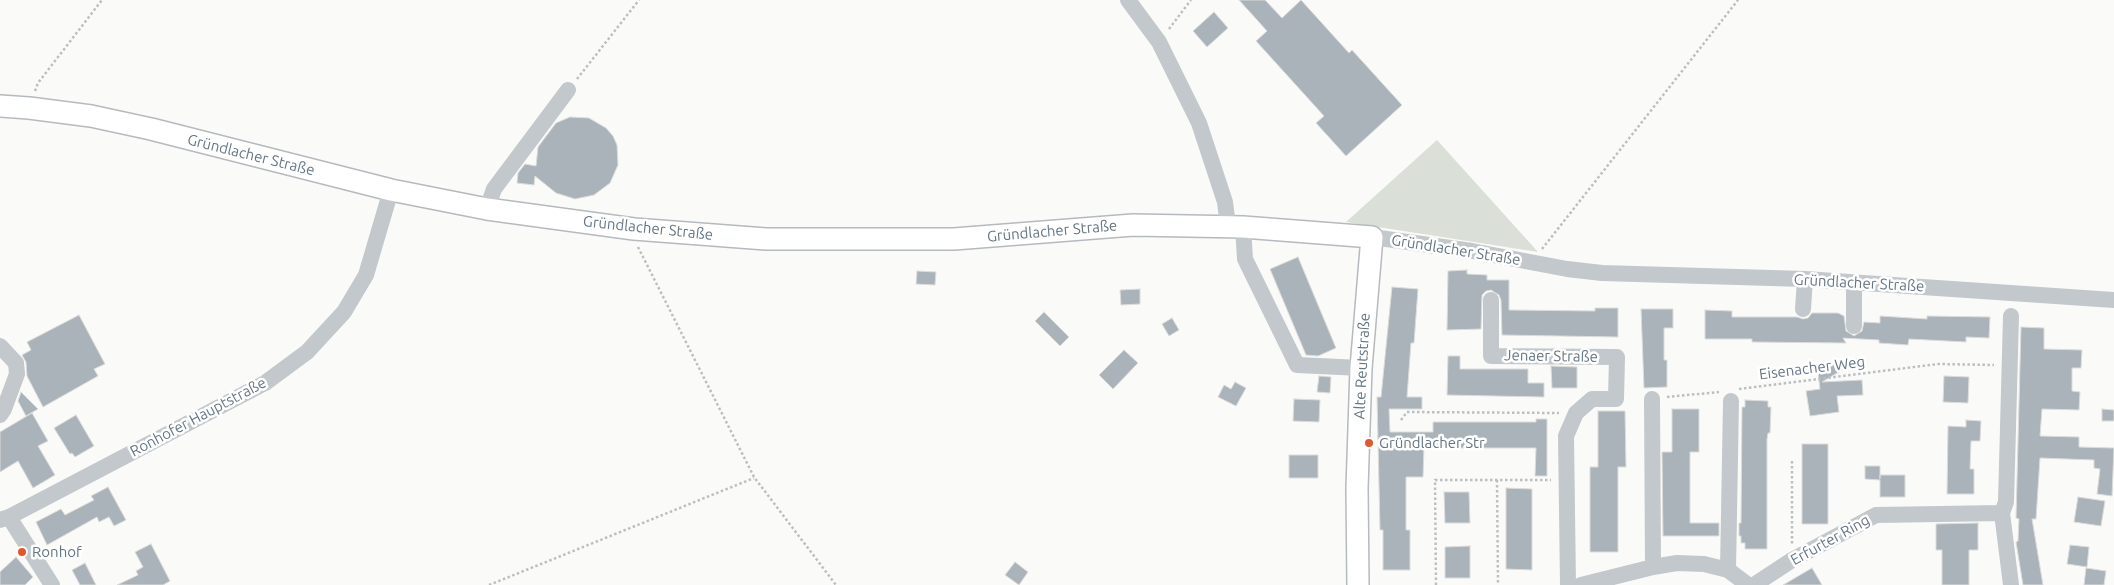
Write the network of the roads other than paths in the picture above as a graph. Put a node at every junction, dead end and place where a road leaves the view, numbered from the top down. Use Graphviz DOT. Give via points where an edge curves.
graph roads {
  1 [pos="1128,0"];
  2 [pos="568,90"];
  3 [pos="0,106"];
  4 [pos="391,190"];
  5 [pos="487,209"];
  6 [pos="1236,226"];
  7 [pos="1372,236"];
  8 [pos="1805,279"];
  9 [pos="1854,282"];
  10 [pos="1491,300"];
  11 [pos="2114,300"];
  12 [pos="1803,309"];
  13 [pos="2011,316"];
  14 [pos="1854,326"];
  15 [pos="0,346"];
  16 [pos="1361,368"];
  17 [pos="1729,394"];
  18 [pos="1652,399"];
  19 [pos="0,415"];
  20 [pos="2002,513"];
  21 [pos="4,519"];
  22 [pos="1653,567"];
  23 [pos="1728,570"];
  24 [pos="52,585"];
  25 [pos="1358,585"];
  26 [pos="1568,585"];
  27 [pos="1581,585"];
  28 [pos="1748,585"];
  29 [pos="1754,585"];
  30 [pos="2011,585"];
  1 -- 6 [label="street" via="1159,42 1199,123"];
  2 -- 5 [label="street" via="494,189"];
  3 -- 4 [label="main road, Gründlacher Straße" via="91,116"];
  4 -- 5 [label="main road, Gründlacher Straße"];
  4 -- 21 [label="street, Ronhofer Hauptstraße" via="366,275 344,312 307,352 266,383"];
  5 -- 6 [label="main road, Gründlacher Straße" via="634,229 766,238 936,239 1133,225"];
  6 -- 7 [label="main road, Gründlacher Straße"];
  6 -- 16 [label="street" via="1245,259 1297,365"];
  7 -- 8 [label="street, Gründlacher Straße" via="1602,273"];
  7 -- 16 [label="main road, Alte Reutstraße"];
  8 -- 9 [label="street, Gründlacher Straße"];
  8 -- 12 [label="street"];
  9 -- 11 [label="street, Gründlacher Straße"];
  9 -- 14 [label="street"];
  10 -- 26 [label="street, Jenaer Straße" via="1491,356 1617,357 1616,399 1592,399 1576,413 1566,436"];
  13 -- 20 [label="street" via="2006,502"];
  15 -- 19 [label="street" via="16,363 17,374"];
  16 -- 25 [label="main road, Alte Reutstraße"];
  17 -- 23 [label="street"];
  18 -- 22 [label="street"];
  20 -- 29 [label="street, Erfurter Ring" via="1876,515 1792,560"];
  20 -- 30 [label="street"];
  21 -- 24 [label="street"];
  22 -- 23 [label="street" via="1677,563 1704,564"];
  22 -- 27 [label="street"];
  23 -- 28 [label="street"];
}
